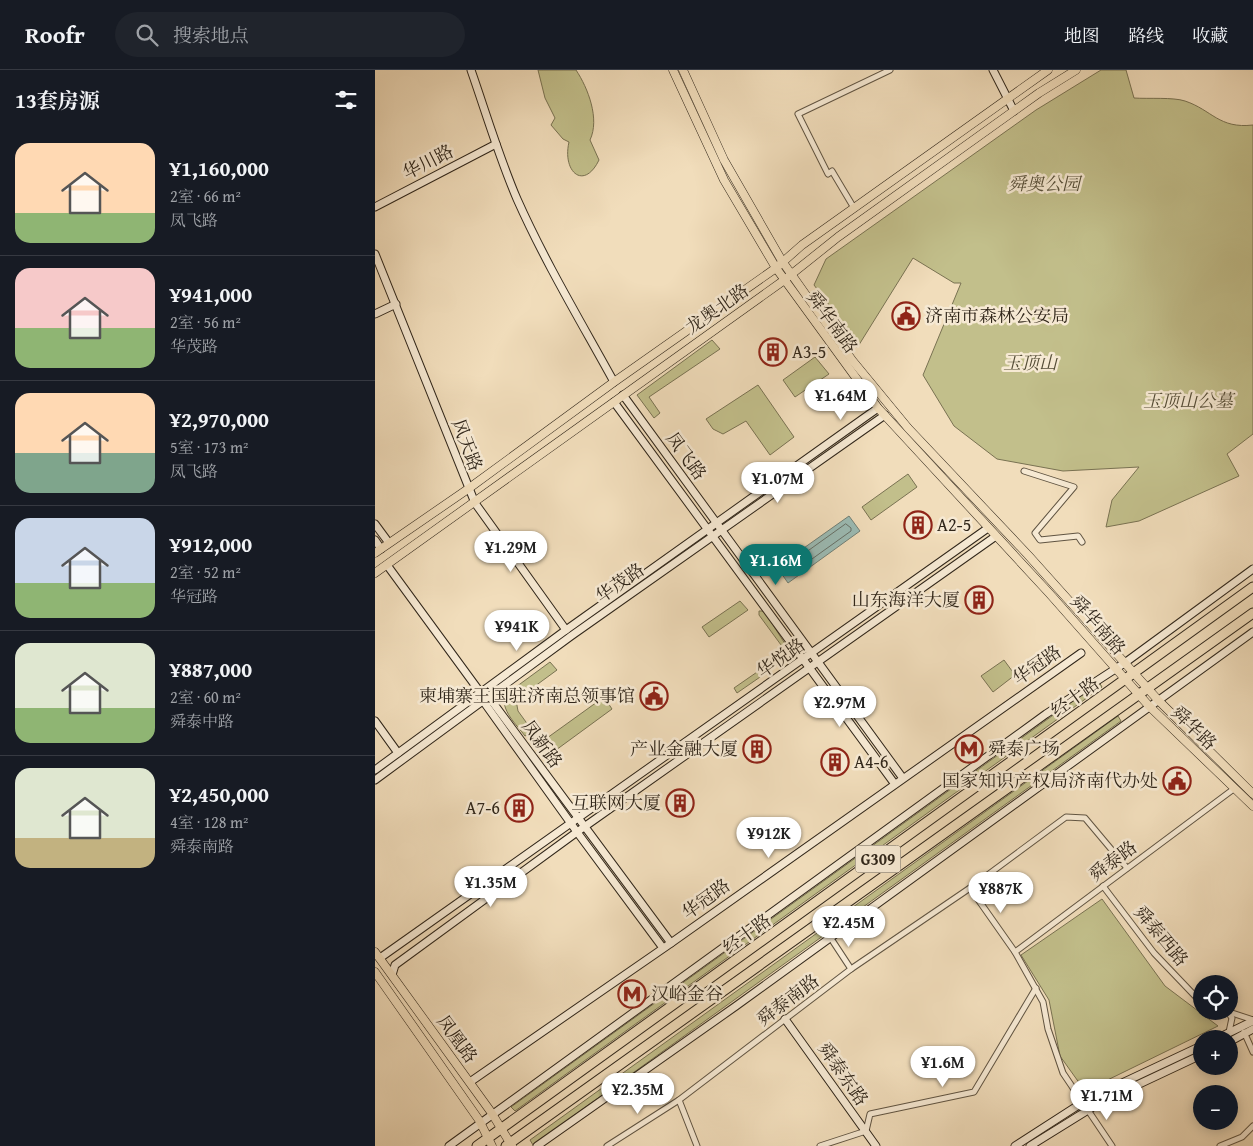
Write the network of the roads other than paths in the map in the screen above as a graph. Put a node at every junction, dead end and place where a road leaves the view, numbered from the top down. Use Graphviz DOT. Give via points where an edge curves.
graph roads {
  1 [pos="471,70"];
  2 [pos="673,70"];
  3 [pos="683,70"];
  4 [pos="890,70"];
  5 [pos="993,70"];
  6 [pos="1048,70"];
  7 [pos="1076,70"];
  8 [pos="1007,98"];
  9 [pos="1014,110"];
  10 [pos="496,144"];
  11 [pos="375,207"];
  12 [pos="854,208"];
  13 [pos="375,254"];
  14 [pos="782,261"];
  15 [pos="775,268"];
  16 [pos="791,274"];
  17 [pos="783,280"];
  18 [pos="396,304"];
  19 [pos="375,314"];
  20 [pos="614,382"];
  21 [pos="623,395"];
  22 [pos="614,402"];
  23 [pos="878,408"];
  24 [pos="885,415"];
  25 [pos="1024,471"];
  26 [pos="468,489"];
  27 [pos="475,503"];
  28 [pos="717,523"];
  29 [pos="375,524"];
  30 [pos="988,528"];
  31 [pos="708,529"];
  32 [pos="723,530"];
  33 [pos="996,536"];
  34 [pos="713,537"];
  35 [pos="375,540"];
  36 [pos="1082,542"];
  37 [pos="389,543"];
  38 [pos="378,551"];
  39 [pos="387,565"];
  40 [pos="1253,569"];
  41 [pos="375,573"];
  42 [pos="1253,587"];
  43 [pos="1253,612"];
  44 [pos="565,630"];
  45 [pos="1253,632"];
  46 [pos="1081,652"];
  47 [pos="812,654"];
  48 [pos="804,660"];
  49 [pos="818,661"];
  50 [pos="1126,662"];
  51 [pos="809,667"];
  52 [pos="1116,669"];
  53 [pos="1135,673"];
  54 [pos="1126,680"];
  55 [pos="1149,688"];
  56 [pos="480,692"];
  57 [pos="1140,695"];
  58 [pos="488,696"];
  59 [pos="1158,700"];
  60 [pos="481,701"];
  61 [pos="1149,706"];
  62 [pos="375,721"];
  63 [pos="398,753"];
  64 [pos="375,770"];
  65 [pos="903,777"];
  66 [pos="375,780"];
  67 [pos="894,783"];
  68 [pos="1235,788"];
  69 [pos="1253,794"];
  70 [pos="1253,806"];
  71 [pos="579,818"];
  72 [pos="570,824"];
  73 [pos="585,826"];
  74 [pos="577,832"];
  75 [pos="1127,868"];
  76 [pos="1103,886"];
  77 [pos="970,888"];
  78 [pos="830,937"];
  79 [pos="671,943"];
  80 [pos="663,948"];
  81 [pos="1015,952"];
  82 [pos="377,955"];
  83 [pos="851,969"];
  84 [pos="375,972"];
  85 [pos="392,975"];
  86 [pos="1036,988"];
  87 [pos="1193,991"];
  88 [pos="1238,1015"];
  89 [pos="785,1019"];
  90 [pos="1253,1020"];
  91 [pos="1253,1029"];
  92 [pos="1243,1030"];
  93 [pos="1238,1031"];
  94 [pos="1238,1034"];
  95 [pos="1193,1050"];
  96 [pos="1253,1052"];
  97 [pos="1193,1058"];
  98 [pos="470,1082"];
  99 [pos="679,1100"];
  100 [pos="1084,1106"];
  101 [pos="493,1115"];
  102 [pos="481,1123"];
  103 [pos="1253,1126"];
  104 [pos="502,1129"];
  105 [pos="865,1131"];
  106 [pos="490,1142"];
  107 [pos="509,1145"];
  108 [pos="449,1146"];
  109 [pos="477,1146"];
  110 [pos="537,1146"];
  111 [pos="607,1146"];
  112 [pos="697,1146"];
  113 [pos="820,1146"];
  114 [pos="876,1146"];
  115 [pos="1015,1146"];
  116 [pos="1030,1146"];
  117 [pos="1113,1146"];
  118 [pos="1220,1146"];
  1 -- 10 [label="street"];
  2 -- 15 [label="main road, 舜华南路" via="724,180"];
  3 -- 14 [label="main road, 舜华南路" via="724,160"];
  4 -- 12 [label="street" via="798,114 827,174 833,172"];
  5 -- 8 [label="street"];
  6 -- 8 [label="main road, 龙奥北路"];
  7 -- 9 [label="main road, 龙奥北路"];
  8 -- 9 [label="street"];
  8 -- 12 [label="main road, 龙奥北路"];
  9 -- 16 [label="main road, 龙奥北路"];
  10 -- 11 [label="street, 华川路"];
  10 -- 20 [label="street" via="518,200 552,269"];
  12 -- 14 [label="main road, 龙奥北路"];
  13 -- 18 [label="street, 风天路"];
  14 -- 15 [label="main road, 龙奥北路"];
  14 -- 16 [label="main road, 舜华南路"];
  15 -- 17 [label="main road, 舜华南路"];
  15 -- 20 [label="main road, 龙奥北路"];
  16 -- 17 [label="main road, 龙奥北路"];
  16 -- 50 [label="main road, 舜华南路" via="852,360 908,428"];
  17 -- 21 [label="main road, 龙奥北路"];
  17 -- 23 [label="main road, 舜华南路"];
  18 -- 19 [label="street"];
  18 -- 26 [label="street, 风天路"];
  20 -- 26 [label="main road, 龙奥北路"];
  21 -- 22 [label="main road, 龙奥北路"];
  21 -- 28 [label="street, 凤飞路"];
  22 -- 27 [label="main road, 龙奥北路"];
  22 -- 31 [label="street"];
  23 -- 24 [label="main road, 舜华南路"];
  23 -- 28 [label="street, 华茂路"];
  24 -- 30 [label="main road, 舜华南路"];
  24 -- 32 [label="street, 华茂路"];
  25 -- 36 [label="street" via="1074,487 1035,533 1040,540 1078,536"];
  26 -- 27 [label="street, 风天路"];
  26 -- 37 [label="main road, 龙奥北路"];
  27 -- 39 [label="main road, 龙奥北路"];
  27 -- 44 [label="street, 风天路"];
  28 -- 31 [label="street, 华茂路"];
  28 -- 32 [label="street, 凤飞路"];
  29 -- 37 [label="street"];
  30 -- 33 [label="main road, 舜华南路"];
  30 -- 47 [label="street, 华悦路"];
  31 -- 34 [label="street"];
  31 -- 44 [label="street, 华茂路"];
  32 -- 34 [label="street, 华茂路"];
  32 -- 47 [label="street, 凤飞路"];
  33 -- 49 [label="street"];
  33 -- 52 [label="main road, 舜华南路"];
  34 -- 48 [label="street"];
  34 -- 58 [label="street, 华茂路"];
  35 -- 38 [label="street"];
  37 -- 38 [label="main road, 龙奥北路"];
  39 -- 41 [label="main road, 龙奥北路"];
  39 -- 56 [label="street, 凤新路"];
  40 -- 50 [label="street"];
  42 -- 53 [label="highway, 经十路 / G309"];
  43 -- 55 [label="highway, 经十路 / G309"];
  44 -- 56 [label="street, 华茂路"];
  45 -- 59 [label="street"];
  46 -- 65 [label="street, 华冠路"];
  47 -- 48 [label="street, 华悦路"];
  47 -- 49 [label="street, 凤飞路"];
  48 -- 51 [label="street"];
  48 -- 71 [label="street, 华悦路"];
  49 -- 51 [label="street"];
  49 -- 65 [label="street, 凤飞路"];
  50 -- 52 [label="street, 经十路"];
  50 -- 53 [label="main road, 舜华路"];
  51 -- 67 [label="street"];
  51 -- 73 [label="street"];
  52 -- 54 [label="main road, 舜华路"];
  52 -- 101 [label="street, 经十路" via="1035,722"];
  53 -- 54 [label="highway, 经十路 / G309"];
  53 -- 55 [label="main road, 舜华路"];
  54 -- 57 [label="main road, 舜华路"];
  54 -- 104 [label="highway, 经十路 / G309"];
  55 -- 57 [label="highway, 经十路 / G309"];
  55 -- 59 [label="main road, 舜华路"];
  56 -- 58 [label="street, 凤新路"];
  56 -- 60 [label="street"];
  56 -- 63 [label="street"];
  57 -- 61 [label="main road, 舜华路"];
  57 -- 107 [label="highway, 经十路 / G309"];
  58 -- 60 [label="street, 华茂路"];
  58 -- 71 [label="street, 凤新路"];
  59 -- 61 [label="street"];
  59 -- 69 [label="main road, 舜华路"];
  60 -- 66 [label="street, 华茂路"];
  60 -- 72 [label="street"];
  61 -- 68 [label="main road, 舜华路"];
  61 -- 78 [label="street"];
  62 -- 63 [label="street"];
  63 -- 64 [label="street"];
  65 -- 67 [label="street, 华冠路"];
  67 -- 79 [label="street, 华冠路"];
  68 -- 70 [label="main road, 舜华路"];
  68 -- 75 [label="street, 舜泰路"];
  71 -- 72 [label="street, 华悦路"];
  71 -- 73 [label="street, 凤新路"];
  72 -- 74 [label="street"];
  72 -- 82 [label="street, 华悦路"];
  73 -- 74 [label="street"];
  73 -- 79 [label="street, 凤新路"];
  74 -- 80 [label="street"];
  74 -- 85 [label="street" via="395,965"];
  75 -- 76 [label="street, 舜泰路"];
  75 -- 77 [label="street, 舜泰南路" via="1085,818 1067,817"];
  76 -- 81 [label="street, 舜泰路"];
  76 -- 87 [label="street, 舜泰西路" via="1153,953"];
  77 -- 81 [label="street"];
  77 -- 83 [label="street, 舜泰南路"];
  78 -- 83 [label="street"];
  78 -- 110 [label="street"];
  79 -- 80 [label="street, 华冠路"];
  80 -- 98 [label="street, 华冠路"];
  81 -- 86 [label="street"];
  82 -- 85 [label="main road, 凤凰路"];
  83 -- 89 [label="street, 舜泰南路"];
  84 -- 102 [label="main road, 凤凰路"];
  85 -- 98 [label="main road, 凤凰路"];
  86 -- 100 [label="street" via="1063,1073"];
  86 -- 105 [label="street" via="974,1092 870,1114"];
  88 -- 90 [label="street"];
  89 -- 99 [label="street, 舜泰南路"];
  89 -- 105 [label="street, 舜泰东路"];
  90 -- 92 [label="street"];
  91 -- 92 [label="street"];
  92 -- 93 [label="street"];
  92 -- 94 [label="street"];
  92 -- 96 [label="street"];
  95 -- 100 [label="street"];
  97 -- 100 [label="street"];
  98 -- 101 [label="main road, 凤凰路"];
  99 -- 111 [label="street, 舜泰南路"];
  99 -- 112 [label="street"];
  100 -- 115 [label="street"];
  100 -- 116 [label="street"];
  100 -- 117 [label="street"];
  101 -- 102 [label="street, 经十路"];
  101 -- 104 [label="main road, 凤凰路"];
  102 -- 106 [label="main road, 凤凰路"];
  102 -- 108 [label="street"];
  103 -- 118 [label="street" via="1242,1137"];
  104 -- 106 [label="highway, G309"];
  104 -- 107 [label="main road, 凤凰路"];
  105 -- 113 [label="street"];
  105 -- 114 [label="street, 舜泰东路"];
  106 -- 109 [label="highway, G309"];
}
